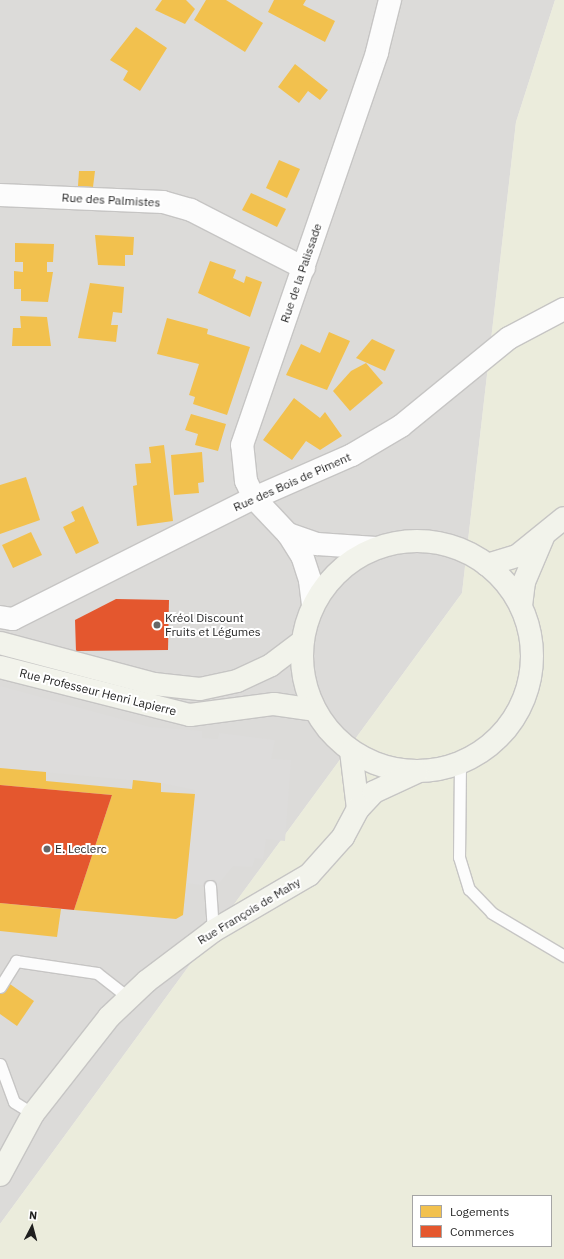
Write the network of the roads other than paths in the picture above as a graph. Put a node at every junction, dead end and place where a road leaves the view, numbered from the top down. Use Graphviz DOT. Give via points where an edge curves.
graph roads {
  1 [pos="390,0"];
  2 [pos="0,195"];
  3 [pos="304,268"];
  4 [pos="564,309"];
  5 [pos="254,498"];
  6 [pos="564,518"];
  7 [pos="288,534"];
  8 [pos="543,537"];
  9 [pos="376,548"];
  10 [pos="487,565"];
  11 [pos="313,605"];
  12 [pos="521,606"];
  13 [pos="0,617"];
  14 [pos="302,642"];
  15 [pos="0,643"];
  16 [pos="0,666"];
  17 [pos="314,710"];
  18 [pos="352,751"];
  19 [pos="460,763"];
  20 [pos="418,772"];
  21 [pos="358,809"];
  22 [pos="210,886"];
  23 [pos="213,931"];
  24 [pos="564,956"];
  25 [pos="0,987"];
  26 [pos="129,998"];
  27 [pos="0,1064"];
  28 [pos="33,1114"];
  29 [pos="0,1175"];
  1 -- 3 [label="street, Rue de la Palissade" via="377,52"];
  2 -- 3 [label="street, Rue des Palmistes" via="163,202 191,210"];
  3 -- 5 [label="street, Rue de la Palissade" via="242,445 246,481"];
  4 -- 5 [label="street, Rue des Bois de Piment" via="509,338 401,426 352,455"];
  5 -- 7 [label="street, Rue de la Palissade"];
  5 -- 13 [label="street, Rue des Bois de Piment" via="13,619"];
  6 -- 8 [label="main road"];
  7 -- 9 [label="street, Rue de la Palissade" via="317,544"];
  7 -- 11 [label="street, Rue de la Palissade" via="302,556 310,580"];
  8 -- 10 [label="main road" via="517,556"];
  8 -- 12 [label="main road" via="524,582"];
  9 -- 10 [label="main road" via="422,541 445,544"];
  9 -- 11 [label="main road" via="352,561 331,579"];
  10 -- 12 [label="main road" via="507,583"];
  11 -- 14 [label="main road"];
  12 -- 19 [label="main road" via="532,642 530,679 517,714 497,738"];
  14 -- 15 [label="main road, Rue Professeur Henri Lapierre" via="271,665 237,680 200,689 154,684"];
  14 -- 17 [label="main road" via="303,678"];
  16 -- 17 [label="main road, Rue Professeur Henri Lapierre" via="190,715 274,704"];
  17 -- 18 [label="main road" via="330,733"];
  18 -- 20 [label="main road" via="376,764"];
  18 -- 21 [label="main road"];
  19 -- 20 [label="main road"];
  19 -- 24 [label="lane" via="460,857 469,889 492,913"];
  20 -- 21 [label="main road, Rue François de Mahy" via="374,792"];
  21 -- 23 [label="main road, Rue François de Mahy" via="343,837 309,875"];
  22 -- 23 [label="lane"];
  23 -- 26 [label="main road, Rue François de Mahy"];
  25 -- 26 [label="lane" via="16,961 96,973"];
  26 -- 28 [label="main road, Rue François de Mahy" via="109,1017"];
  27 -- 28 [label="lane" via="14,1102"];
  28 -- 29 [label="main road, Rue François de Mahy"];
}
